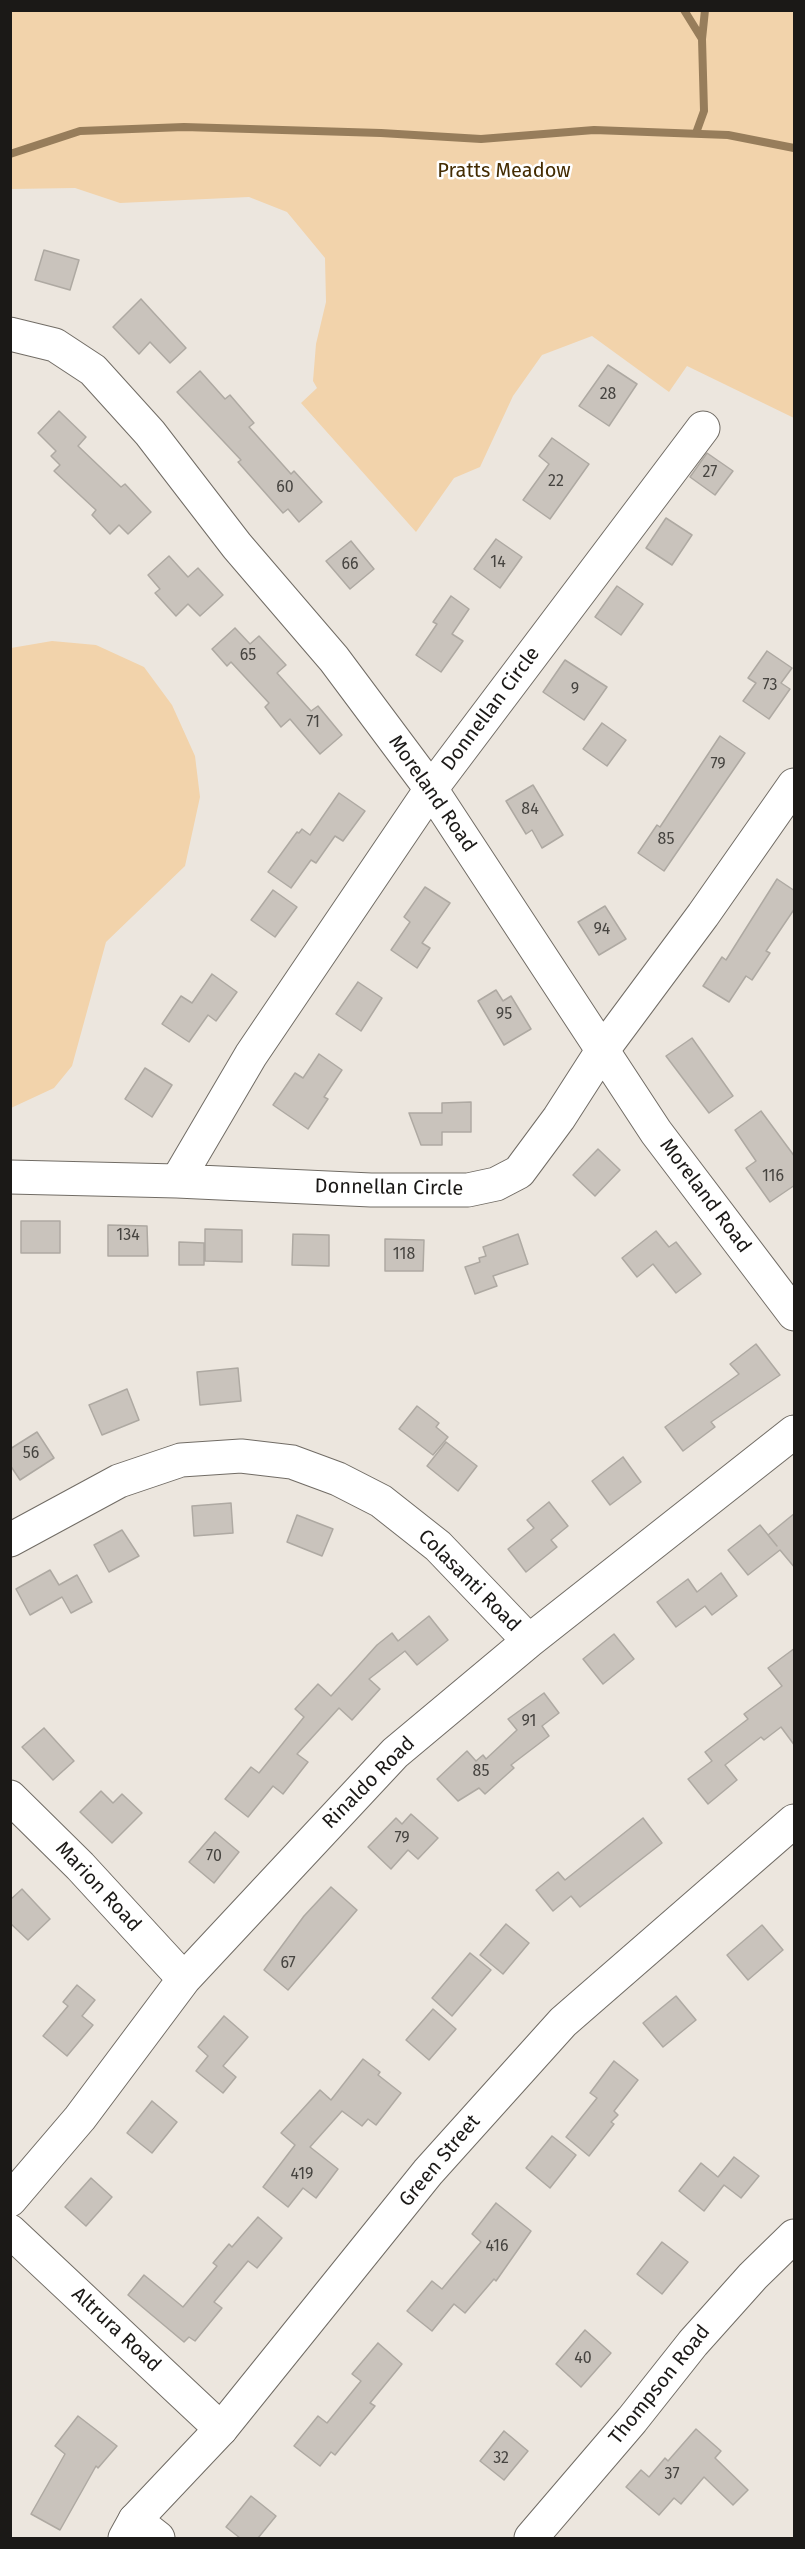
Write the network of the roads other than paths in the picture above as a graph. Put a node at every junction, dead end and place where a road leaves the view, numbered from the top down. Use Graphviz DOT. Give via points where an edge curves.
graph roads {
  1 [pos="10,334"];
  2 [pos="703,428"];
  3 [pos="795,785"];
  4 [pos="432,789"];
  5 [pos="602,1051"];
  6 [pos="10,1177"];
  7 [pos="177,1181"];
  8 [pos="790,1295"];
  9 [pos="795,1432"];
  10 [pos="10,1540"];
  11 [pos="529,1641"];
  12 [pos="10,1797"];
  13 [pos="795,1821"];
  14 [pos="184,1978"];
  15 [pos="10,2200"];
  16 [pos="10,2231"];
  17 [pos="795,2236"];
  18 [pos="221,2429"];
  19 [pos="139,2532"];
  20 [pos="531,2538"];
  1 -- 4 [label="street, Moreland Road" via="55,345 93,370 334,659"];
  2 -- 4 [label="street, Donnellan Circle"];
  3 -- 5 [label="street, Donnellan Circle"];
  4 -- 5 [label="street, Moreland Road"];
  4 -- 7 [label="street, Donnellan Circle" via="251,1055"];
  5 -- 7 [label="street, Donnellan Circle" via="519,1172 496,1184 468,1190 371,1190"];
  5 -- 8 [label="street, Moreland Road" via="656,1132"];
  6 -- 7 [label="street, Donnellan Circle"];
  9 -- 11 [label="street, Rinaldo Road"];
  10 -- 11 [label="street, Colasanti Road" via="119,1481 181,1460 241,1456 292,1462 381,1501 438,1546"];
  11 -- 14 [label="street, Rinaldo Road" via="395,1753"];
  12 -- 14 [label="street, Marion Road"];
  13 -- 18 [label="street, Green Street" via="556,2030 428,2172"];
  14 -- 15 [label="street, Rinaldo Road" via="80,2118"];
  16 -- 18 [label="street, Altrura Road"];
  17 -- 20 [label="street, Thompson Road" via="693,2343"];
  18 -- 19 [label="street, Green Street"];
}
